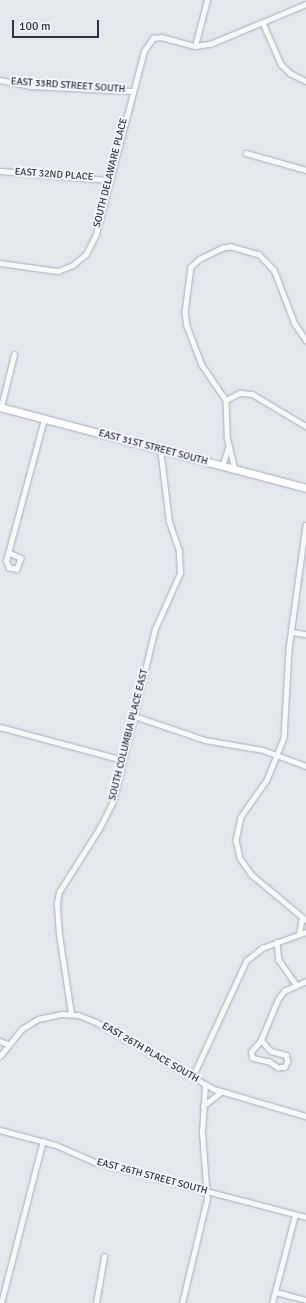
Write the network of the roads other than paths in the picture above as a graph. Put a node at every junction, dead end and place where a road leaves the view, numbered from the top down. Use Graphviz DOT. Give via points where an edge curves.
graph roads {
  1 [pos="207,0"];
  2 [pos="306,4"];
  3 [pos="263,23"];
  4 [pos="196,46"];
  5 [pos="0,80"];
  6 [pos="306,81"];
  7 [pos="132,90"];
  8 [pos="246,154"];
  9 [pos="306,170"];
  10 [pos="0,171"];
  11 [pos="108,180"];
  12 [pos="0,263"];
  13 [pos="306,341"];
  14 [pos="14,355"];
  15 [pos="226,400"];
  16 [pos="0,407"];
  17 [pos="44,419"];
  18 [pos="306,426"];
  19 [pos="229,446"];
  20 [pos="160,449"];
  21 [pos="222,466"];
  22 [pos="235,470"];
  23 [pos="306,488"];
  24 [pos="306,525"];
  25 [pos="8,552"];
  26 [pos="291,632"];
  27 [pos="306,634"];
  28 [pos="134,716"];
  29 [pos="0,727"];
  30 [pos="278,757"];
  31 [pos="123,760"];
  32 [pos="306,766"];
  33 [pos="304,918"];
  34 [pos="306,932"];
  35 [pos="299,934"];
  36 [pos="277,942"];
  37 [pos="306,981"];
  38 [pos="296,984"];
  39 [pos="71,1014"];
  40 [pos="261,1040"];
  41 [pos="0,1041"];
  42 [pos="8,1044"];
  43 [pos="0,1056"];
  44 [pos="192,1078"];
  45 [pos="205,1085"];
  46 [pos="221,1092"];
  47 [pos="203,1106"];
  48 [pos="306,1116"];
  49 [pos="0,1130"];
  50 [pos="43,1141"];
  51 [pos="207,1191"];
  52 [pos="295,1214"];
  53 [pos="306,1218"];
  54 [pos="104,1257"];
  55 [pos="276,1292"];
  56 [pos="306,1300"];
  57 [pos="1,1303"];
  58 [pos="96,1303"];
  59 [pos="182,1303"];
  60 [pos="272,1303"];
  1 -- 4 [label="street"];
  2 -- 3 [label="street, EAST 33RD STREET SOUTH"];
  3 -- 4 [label="street, EAST 33RD STREET SOUTH" via="210,44"];
  3 -- 6 [label="street" via="281,64 290,73"];
  4 -- 7 [label="street, EAST 33RD STREET SOUTH" via="161,37 153,38 144,51"];
  5 -- 7 [label="street, EAST 33RD STREET SOUTH" via="31,86"];
  7 -- 11 [label="street, SOUTH DELAWARE PLACE"];
  8 -- 9 [label="street"];
  10 -- 11 [label="street, EAST 32ND PLACE"];
  11 -- 12 [label="street, SOUTH DELAWARE PLACE" via="96,234 86,254 73,265 58,271"];
  13 -- 15 [label="street" via="294,324 274,271 259,255 231,247 223,248 195,262 188,278 185,312 187,326 202,365"];
  14 -- 16 [label="street"];
  15 -- 18 [label="street" via="239,393 252,394"];
  15 -- 19 [label="street"];
  16 -- 17 [label="main road, EAST 31ST STREET SOUTH"];
  17 -- 20 [label="main road, EAST 31ST STREET SOUTH"];
  17 -- 25 [label="street"];
  19 -- 21 [label="street"];
  19 -- 22 [label="street"];
  20 -- 21 [label="main road, EAST 31ST STREET SOUTH"];
  20 -- 28 [label="street, SOUTH COLUMBIA PLACE EAST" via="169,522 178,551 180,573 155,629"];
  21 -- 22 [label="main road, EAST 31ST STREET SOUTH"];
  22 -- 23 [label="main road, EAST 31ST STREET SOUTH"];
  24 -- 26 [label="street"];
  26 -- 27 [label="street"];
  26 -- 30 [label="street" via="284,738"];
  28 -- 30 [label="street" via="191,736 263,750"];
  28 -- 31 [label="street, SOUTH COLUMBIA PLACE EAST"];
  29 -- 31 [label="street"];
  30 -- 32 [label="street"];
  30 -- 33 [label="street" via="267,780 241,817 237,832 238,849 252,875"];
  31 -- 39 [label="street, SOUTH COLUMBIA PLACE EAST" via="106,817 59,892 58,921"];
  33 -- 35 [label="street"];
  34 -- 35 [label="street"];
  35 -- 36 [label="street"];
  36 -- 38 [label="street" via="279,960"];
  36 -- 44 [label="street" via="255,952 246,961"];
  37 -- 38 [label="street"];
  38 -- 40 [label="street" via="278,999"];
  39 -- 42 [label="street, EAST 26TH PLACE SOUTH" via="51,1015 38,1019 22,1029"];
  39 -- 44 [label="street, EAST 26TH PLACE SOUTH" via="96,1022"];
  40 -- 40 [label="street" via="271,1051 286,1055 288,1061 285,1067 278,1068 269,1062 252,1058 251,1052"];
  41 -- 42 [label="street"];
  42 -- 43 [label="street, EAST 26TH PLACE SOUTH"];
  44 -- 45 [label="street, EAST 26TH PLACE SOUTH"];
  45 -- 46 [label="street, EAST 26TH PLACE SOUTH"];
  45 -- 47 [label="street"];
  46 -- 47 [label="street"];
  46 -- 48 [label="street, EAST 26TH PLACE SOUTH"];
  47 -- 51 [label="street" via="202,1132"];
  49 -- 50 [label="street, EAST 26TH STREET SOUTH"];
  50 -- 51 [label="street, EAST 26TH STREET SOUTH" via="87,1159"];
  50 -- 57 [label="street"];
  51 -- 52 [label="street, EAST 26TH STREET SOUTH"];
  51 -- 59 [label="street" via="203,1222"];
  52 -- 53 [label="street, EAST 26TH STREET SOUTH"];
  52 -- 55 [label="street"];
  54 -- 58 [label="street"];
  55 -- 56 [label="street"];
  55 -- 60 [label="street"];
}
